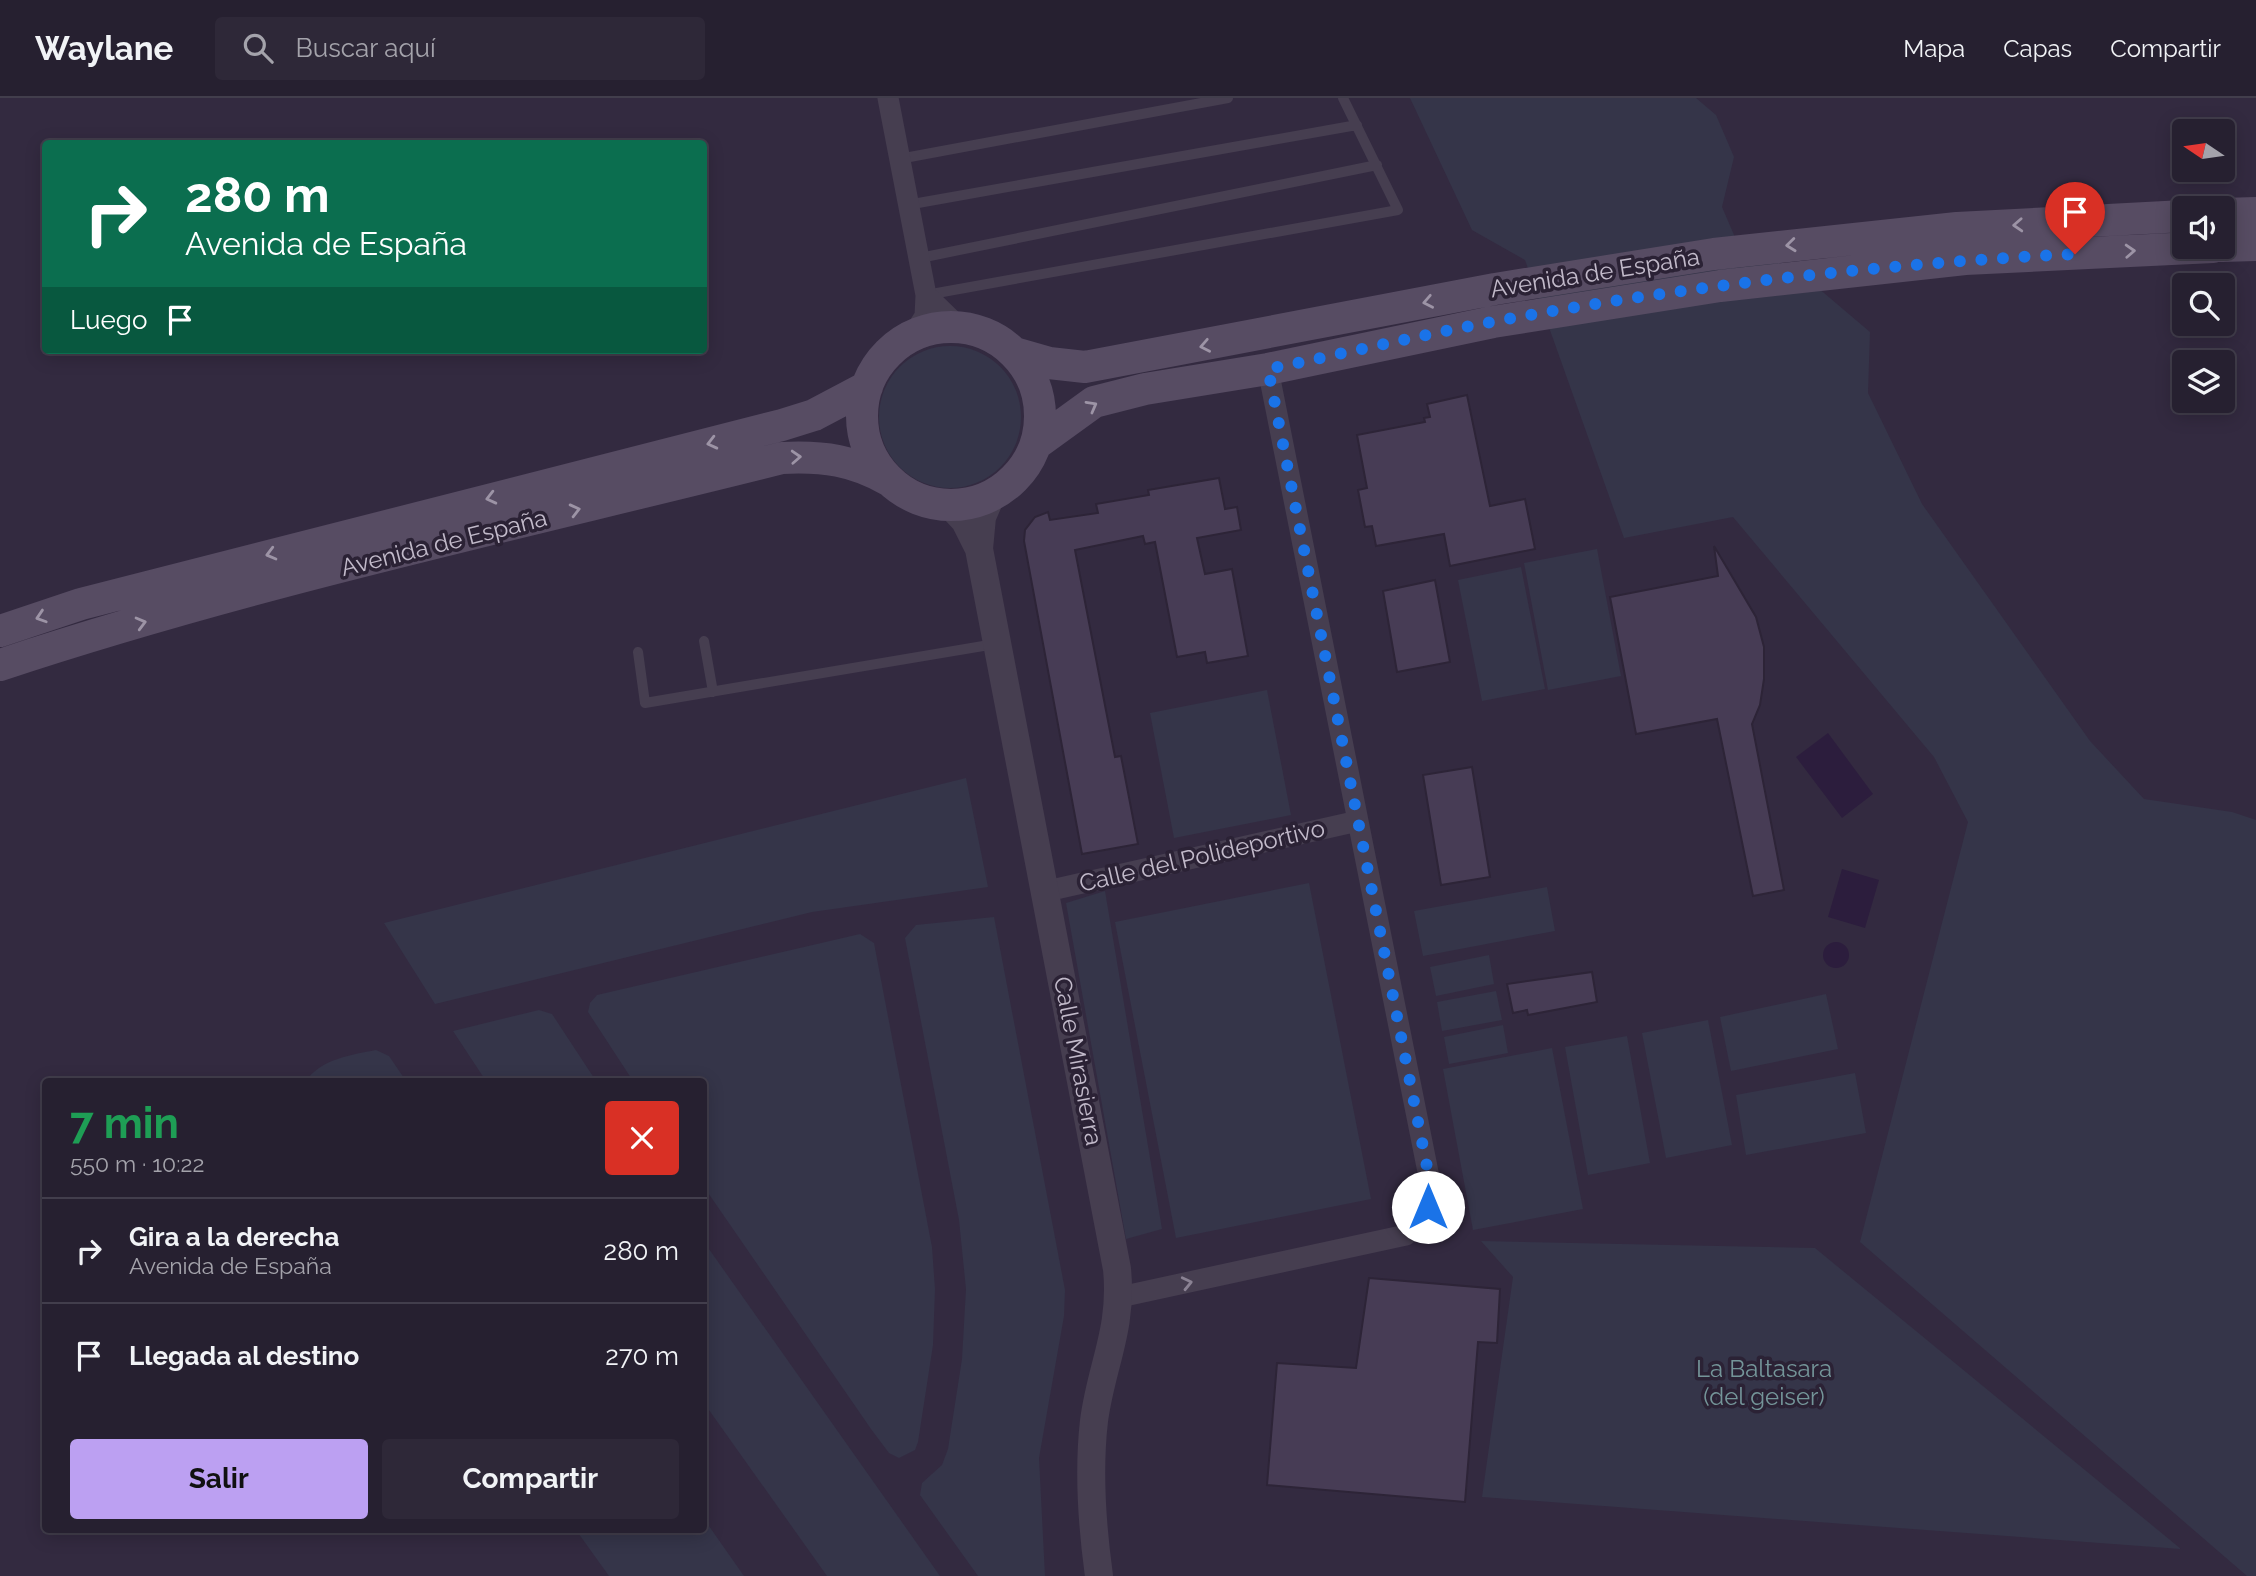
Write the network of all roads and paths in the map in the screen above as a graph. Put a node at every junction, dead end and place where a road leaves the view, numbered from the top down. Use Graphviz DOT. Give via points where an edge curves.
graph roads {
  1 [pos="888,98"];
  2 [pos="1228,98"];
  3 [pos="1343,98"];
  4 [pos="1357,125"];
  5 [pos="899,159"];
  6 [pos="1377,165"];
  7 [pos="907,205"];
  8 [pos="2256,213"];
  9 [pos="2235,214"];
  10 [pos="2172,217"];
  11 [pos="2256,245"];
  12 [pos="2235,246"];
  13 [pos="2172,249"];
  14 [pos="920,258"];
  15 [pos="926,295"];
  16 [pos="959,327"];
  17 [pos="914,335"];
  18 [pos="1014,353"];
  19 [pos="1268,369"];
  20 [pos="867,387"];
  21 [pos="1036,444"];
  22 [pos="890,481"];
  23 [pos="991,496"];
  24 [pos="950,505"];
  25 [pos="979,549"];
  26 [pos="0,631"];
  27 [pos="704,640"];
  28 [pos="997,643"];
  29 [pos="638,652"];
  30 [pos="0,666"];
  31 [pos="713,692"];
  32 [pos="1358,821"];
  33 [pos="1047,891"];
  34 [pos="1120,1297"];
  35 [pos="1098,1576"];
  1 -- 5 [label="street"];
  2 -- 5 [label="lane"];
  3 -- 4 [label="lane"];
  4 -- 6 [label="lane"];
  4 -- 7 [label="lane"];
  5 -- 7 [label="street"];
  6 -- 14 [label="lane"];
  6 -- 15 [label="lane" via="1398,210"];
  7 -- 14 [label="street"];
  8 -- 9 [label="main road"];
  10 -- 18 [label="main road, Avenida de España, one-way" via="1957,228 1714,254 1495,289 1085,367"];
  11 -- 12 [label="main road"];
  19 -- 13 [label="main road, Avenida de España, one-way" via="1493,322 1720,286 1965,259"];
  14 -- 15 [label="street"];
  15 -- 16 [label="street"];
  15 -- 17 [label="street" via="925,316"];
  16 -- 17 [label="main road"];
  16 -- 18 [label="main road" via="989,335"];
  17 -- 20 [label="main road" via="882,360"];
  18 -- 21 [label="main road" via="1033,380 1040,412"];
  21 -- 19 [label="main road, Avenida de España, one-way" via="1094,402 1145,388"];
  19 -- 32 [label="street, Calle del Polideportivo"];
  20 -- 22 [label="main road" via="864,437 874,461"];
  20 -- 26 [label="main road, Avenida de España, one-way" via="814,415 782,425 81,604"];
  21 -- 23 [label="main road" via="1026,465"];
  22 -- 24 [label="main road" via="928,503"];
  30 -- 22 [label="main road, Avenida de España, one-way" via="76,640 340,569 782,458 821,456 866,467"];
  23 -- 24 [label="main road"];
  23 -- 25 [label="street, Calle Mirasierra" via="982,517"];
  24 -- 25 [label="street, Calle Mirasierra" via="965,521"];
  25 -- 28 [label="street, Calle Mirasierra"];
  27 -- 31 [label="lane"];
  28 -- 31 [label="lane"];
  28 -- 33 [label="street, Calle Mirasierra"];
  29 -- 31 [label="lane" via="645,703"];
  32 -- 33 [label="street, Calle del Polideportivo"];
  34 -- 32 [label="street, Calle del Polideportivo, one-way" via="1406,1235 1419,1226 1431,1187"];
  33 -- 34 [label="street, Calle Mirasierra"];
  34 -- 35 [label="street, Calle Mirasierra" via="1113,1347 1094,1419 1091,1481"];
}
